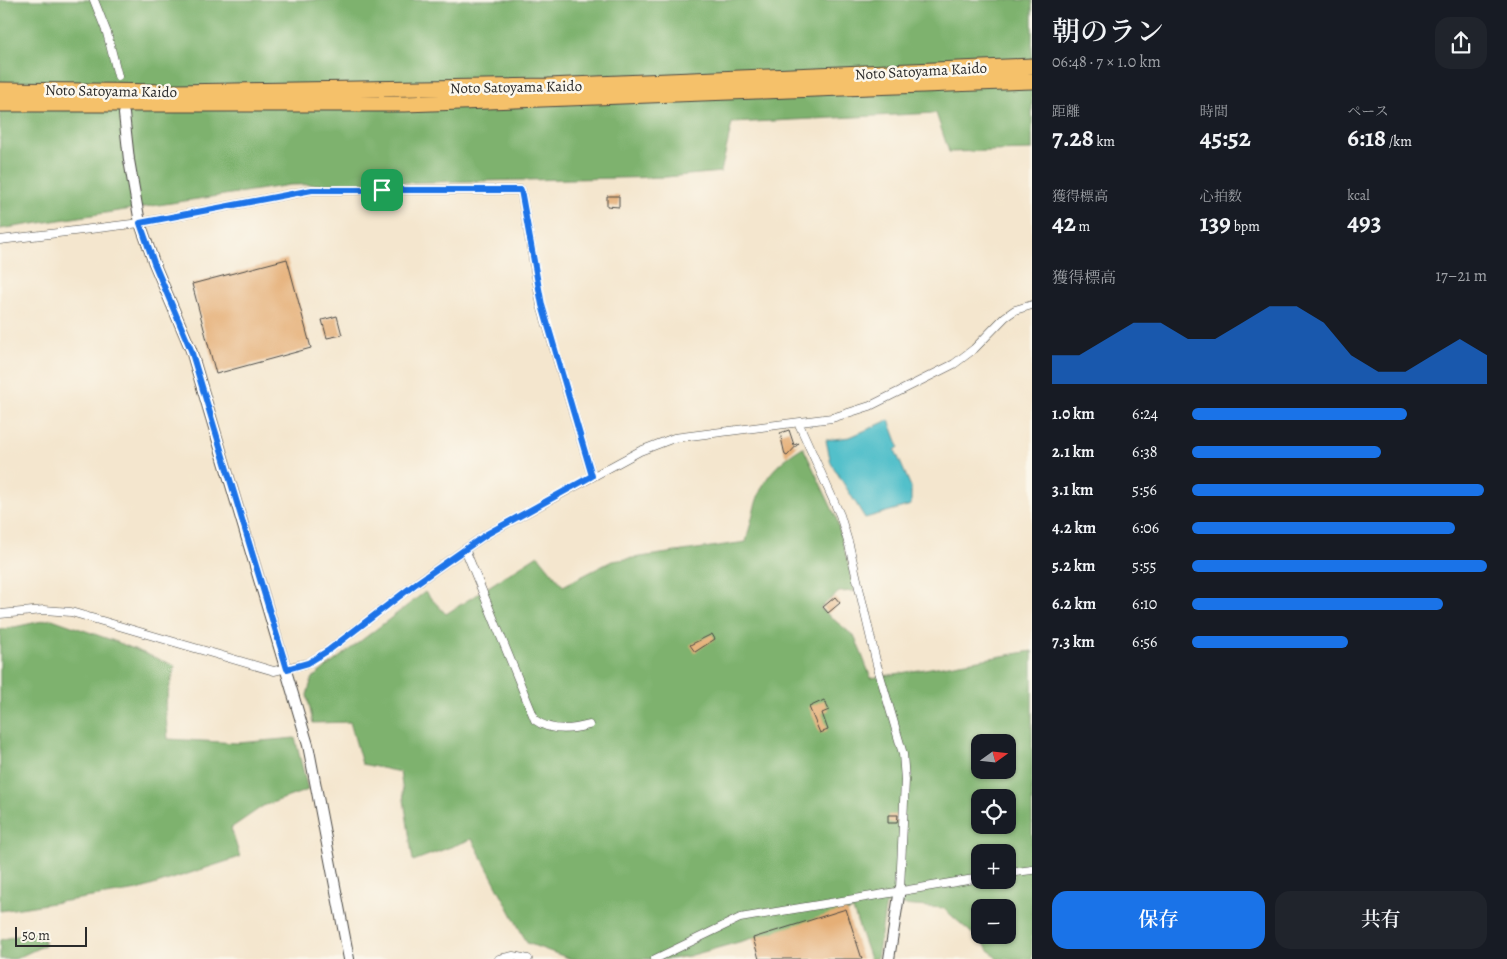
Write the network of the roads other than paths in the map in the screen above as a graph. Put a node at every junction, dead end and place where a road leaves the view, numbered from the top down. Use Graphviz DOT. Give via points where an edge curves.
graph roads {
  1 [pos="94,0"];
  2 [pos="1032,66"];
  3 [pos="118,76"];
  4 [pos="1032,81"];
  5 [pos="0,90"];
  6 [pos="0,104"];
  7 [pos="124,114"];
  8 [pos="140,223"];
  9 [pos="0,240"];
  10 [pos="1032,305"];
  11 [pos="799,424"];
  12 [pos="592,476"];
  13 [pos="465,549"];
  14 [pos="0,614"];
  15 [pos="287,669"];
  16 [pos="589,725"];
  17 [pos="1032,870"];
  18 [pos="1016,873"];
  19 [pos="971,879"];
  20 [pos="900,889"];
  21 [pos="349,959"];
  22 [pos="500,959"];
  23 [pos="528,959"];
  24 [pos="655,959"];
  25 [pos="889,959"];
  1 -- 3 [label="street"];
  2 -- 5 [label="highway, Noto Satoyama Kaido" via="529,87 177,92"];
  4 -- 6 [label="highway, Noto Satoyama Kaido" via="405,104"];
  7 -- 8 [label="street"];
  8 -- 9 [label="street"];
  8 -- 12 [label="street" via="312,190 521,190 542,305"];
  8 -- 15 [label="street" via="191,350"];
  10 -- 11 [label="street" via="1005,316 965,357 933,375 870,406"];
  11 -- 12 [label="street" via="674,438 640,451"];
  11 -- 20 [label="street" via="844,530 903,754"];
  12 -- 13 [label="street"];
  13 -- 15 [label="street" via="329,650 308,663"];
  13 -- 16 [label="street" via="535,720 544,726 568,730"];
  14 -- 15 [label="street" via="44,610 71,612 274,672"];
  15 -- 21 [label="street" via="308,745"];
  17 -- 18 [label="street"];
  19 -- 20 [label="street"];
  20 -- 24 [label="street" via="740,918"];
  20 -- 25 [label="street"];
  22 -- 23 [label="street" via="513,956"];
}
